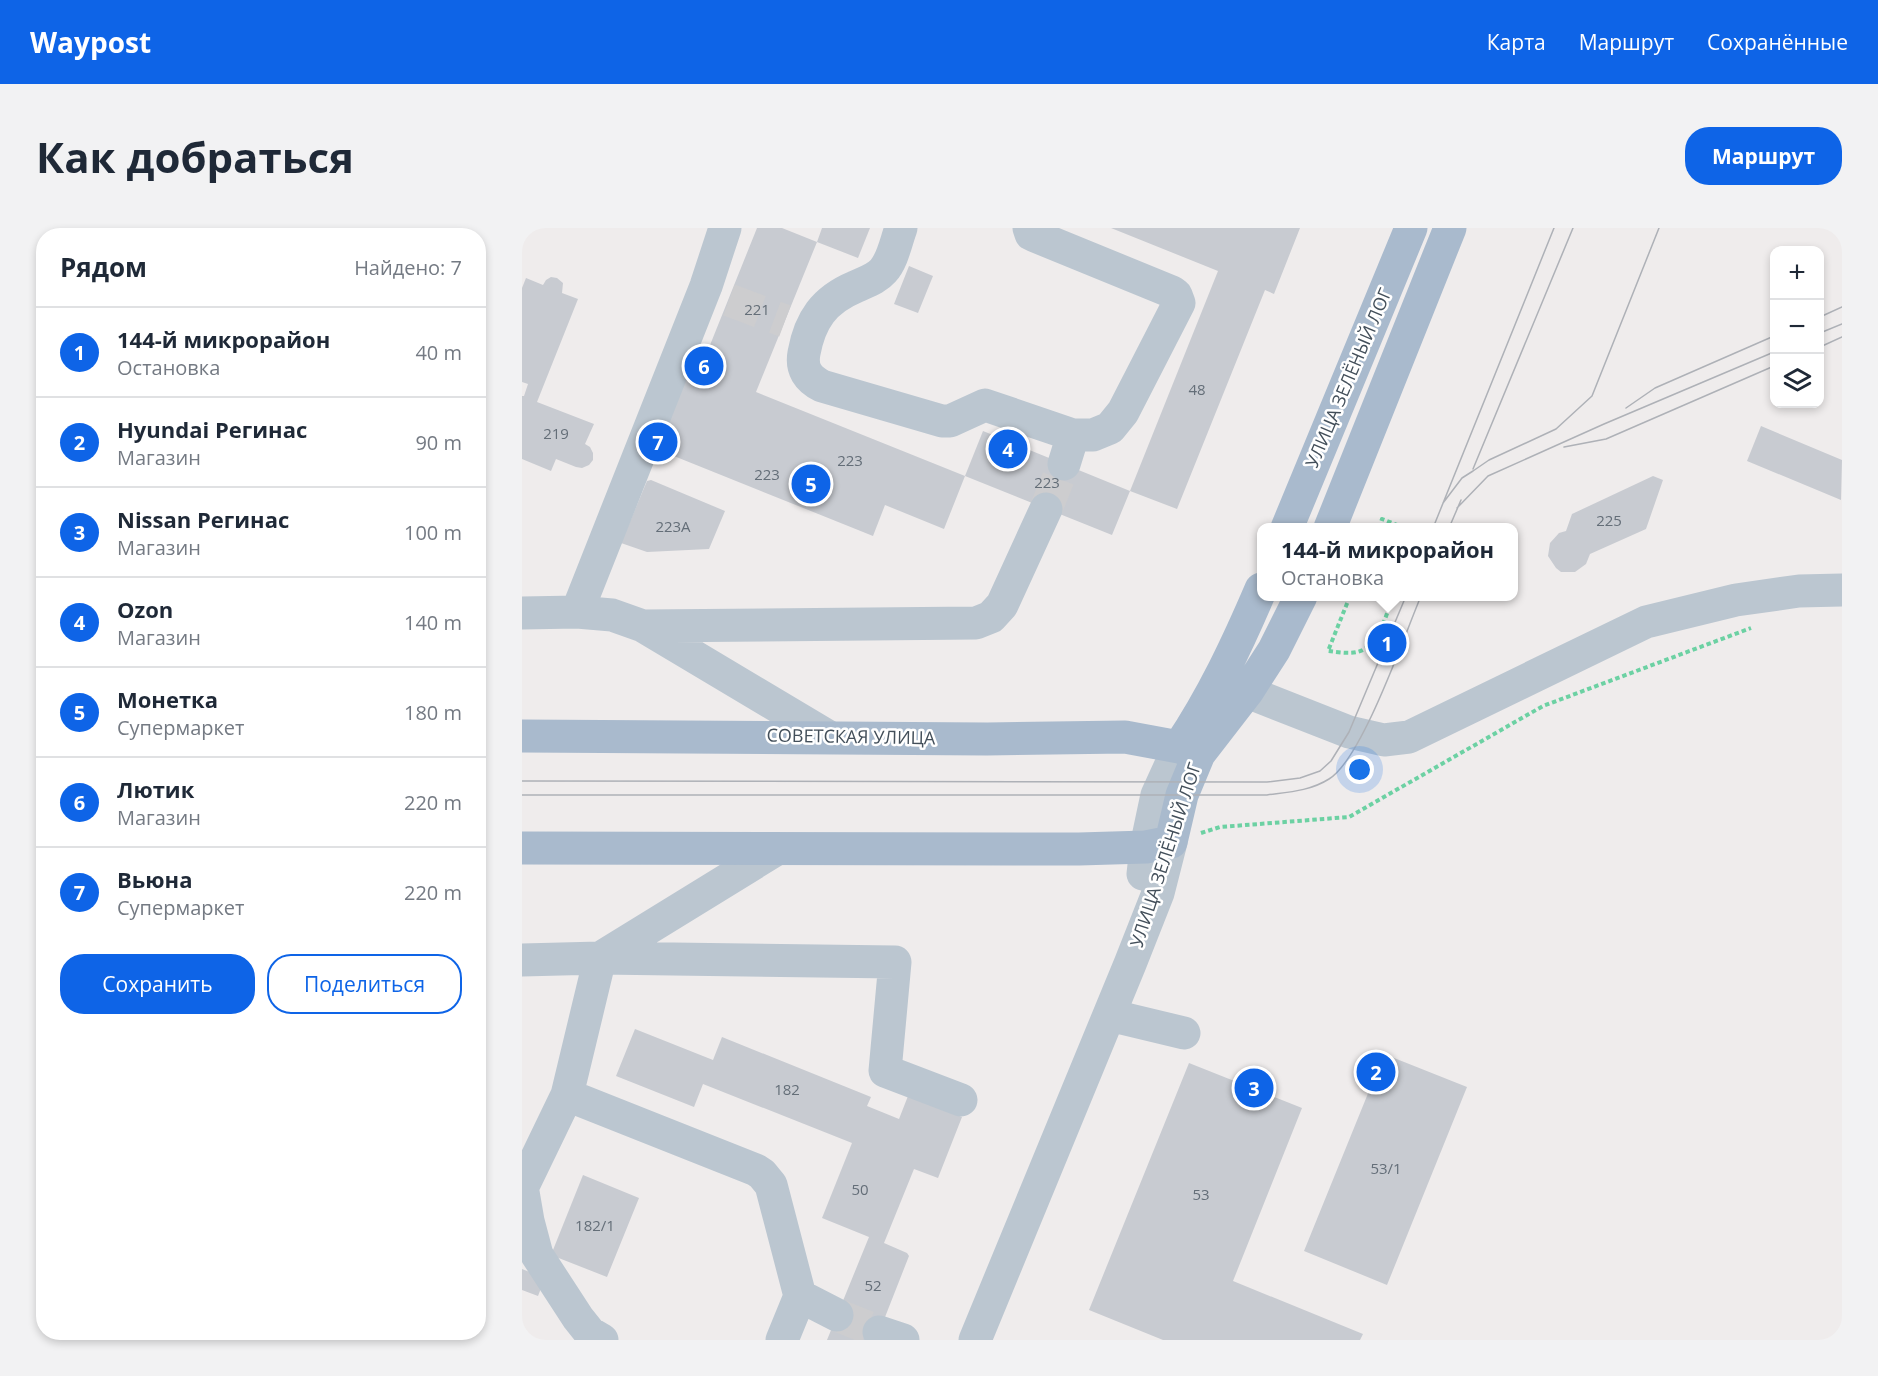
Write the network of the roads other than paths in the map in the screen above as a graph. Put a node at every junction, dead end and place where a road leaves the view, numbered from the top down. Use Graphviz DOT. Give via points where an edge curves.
graph roads {
  1 [pos="725,228"];
  2 [pos="901,228"];
  3 [pos="1029,228"];
  4 [pos="1411,228"];
  5 [pos="1450,228"];
  6 [pos="1046,509"];
  7 [pos="1289,523"];
  8 [pos="1332,523"];
  9 [pos="1842,590"];
  10 [pos="1257,598"];
  11 [pos="1299,601"];
  12 [pos="577,612"];
  13 [pos="522,613"];
  14 [pos="643,626"];
  15 [pos="1247,692"];
  16 [pos="522,736"];
  17 [pos="829,737"];
  18 [pos="1189,751"];
  19 [pos="1158,844"];
  20 [pos="522,848"];
  21 [pos="777,849"];
  22 [pos="600,958"];
  23 [pos="522,960"];
  24 [pos="1109,1015"];
  25 [pos="1184,1033"];
  26 [pos="567,1095"];
  27 [pos="961,1100"];
  28 [pos="523,1186"];
  29 [pos="800,1296"];
  30 [pos="837,1315"];
  31 [pos="602,1340"];
  32 [pos="782,1340"];
  33 [pos="975,1340"];
  1 -- 12 [label="street" via="718,293"];
  2 -- 3 [label="street" via="886,268 876,278 840,293 797,326 807,375 822,386 945,422 988,405 1069,449 1110,428 1123,411 1178,307 1178,298 1172,292 1035,236"];
  4 -- 7 [label="main road, УЛИЦА ЗЕЛЁНЫЙ ЛОГ"];
  5 -- 8 [label="main road, УЛИЦА ЗЕЛЁНЫЙ ЛОГ"];
  6 -- 14 [label="street" via="1002,605 991,617 976,623"];
  9 -- 15 [label="street" via="1799,591 1736,600 1646,622 1409,737 1384,740 1349,732"];
  10 -- 18 [label="main road, УЛИЦА ЗЕЛЁНЫЙ ЛОГ" via="1203,711"];
  11 -- 15 [label="main road, УЛИЦА ЗЕЛЁНЫЙ ЛОГ"];
  12 -- 13 [label="street"];
  12 -- 14 [label="street" via="612,615"];
  14 -- 17 [label="street"];
  15 -- 18 [label="main road, УЛИЦА ЗЕЛЁНЫЙ ЛОГ"];
  16 -- 17 [label="main road, СОВЕТСКАЯ УЛИЦА"];
  17 -- 18 [label="main road, СОВЕТСКАЯ УЛИЦА" via="1125,737"];
  18 -- 19 [label="street, УЛИЦА ЗЕЛЁНЫЙ ЛОГ" via="1157,795"];
  19 -- 21 [label="main road" via="1079,849"];
  19 -- 24 [label="street, УЛИЦА ЗЕЛЁНЫЙ ЛОГ" via="1138,916 1130,964"];
  20 -- 21 [label="main road"];
  21 -- 22 [label="street"];
  22 -- 23 [label="street"];
  22 -- 26 [label="street"];
  22 -- 27 [label="street" via="895,962 885,1071"];
  24 -- 25 [label="street"];
  24 -- 33 [label="street, УЛИЦА ЗЕЛЁНЫЙ ЛОГ"];
  26 -- 28 [label="street"];
  26 -- 29 [label="street" via="762,1174 771,1185"];
  28 -- 31 [label="street" via="537,1255 578,1318"];
  29 -- 30 [label="street"];
  29 -- 32 [label="street"];
}
